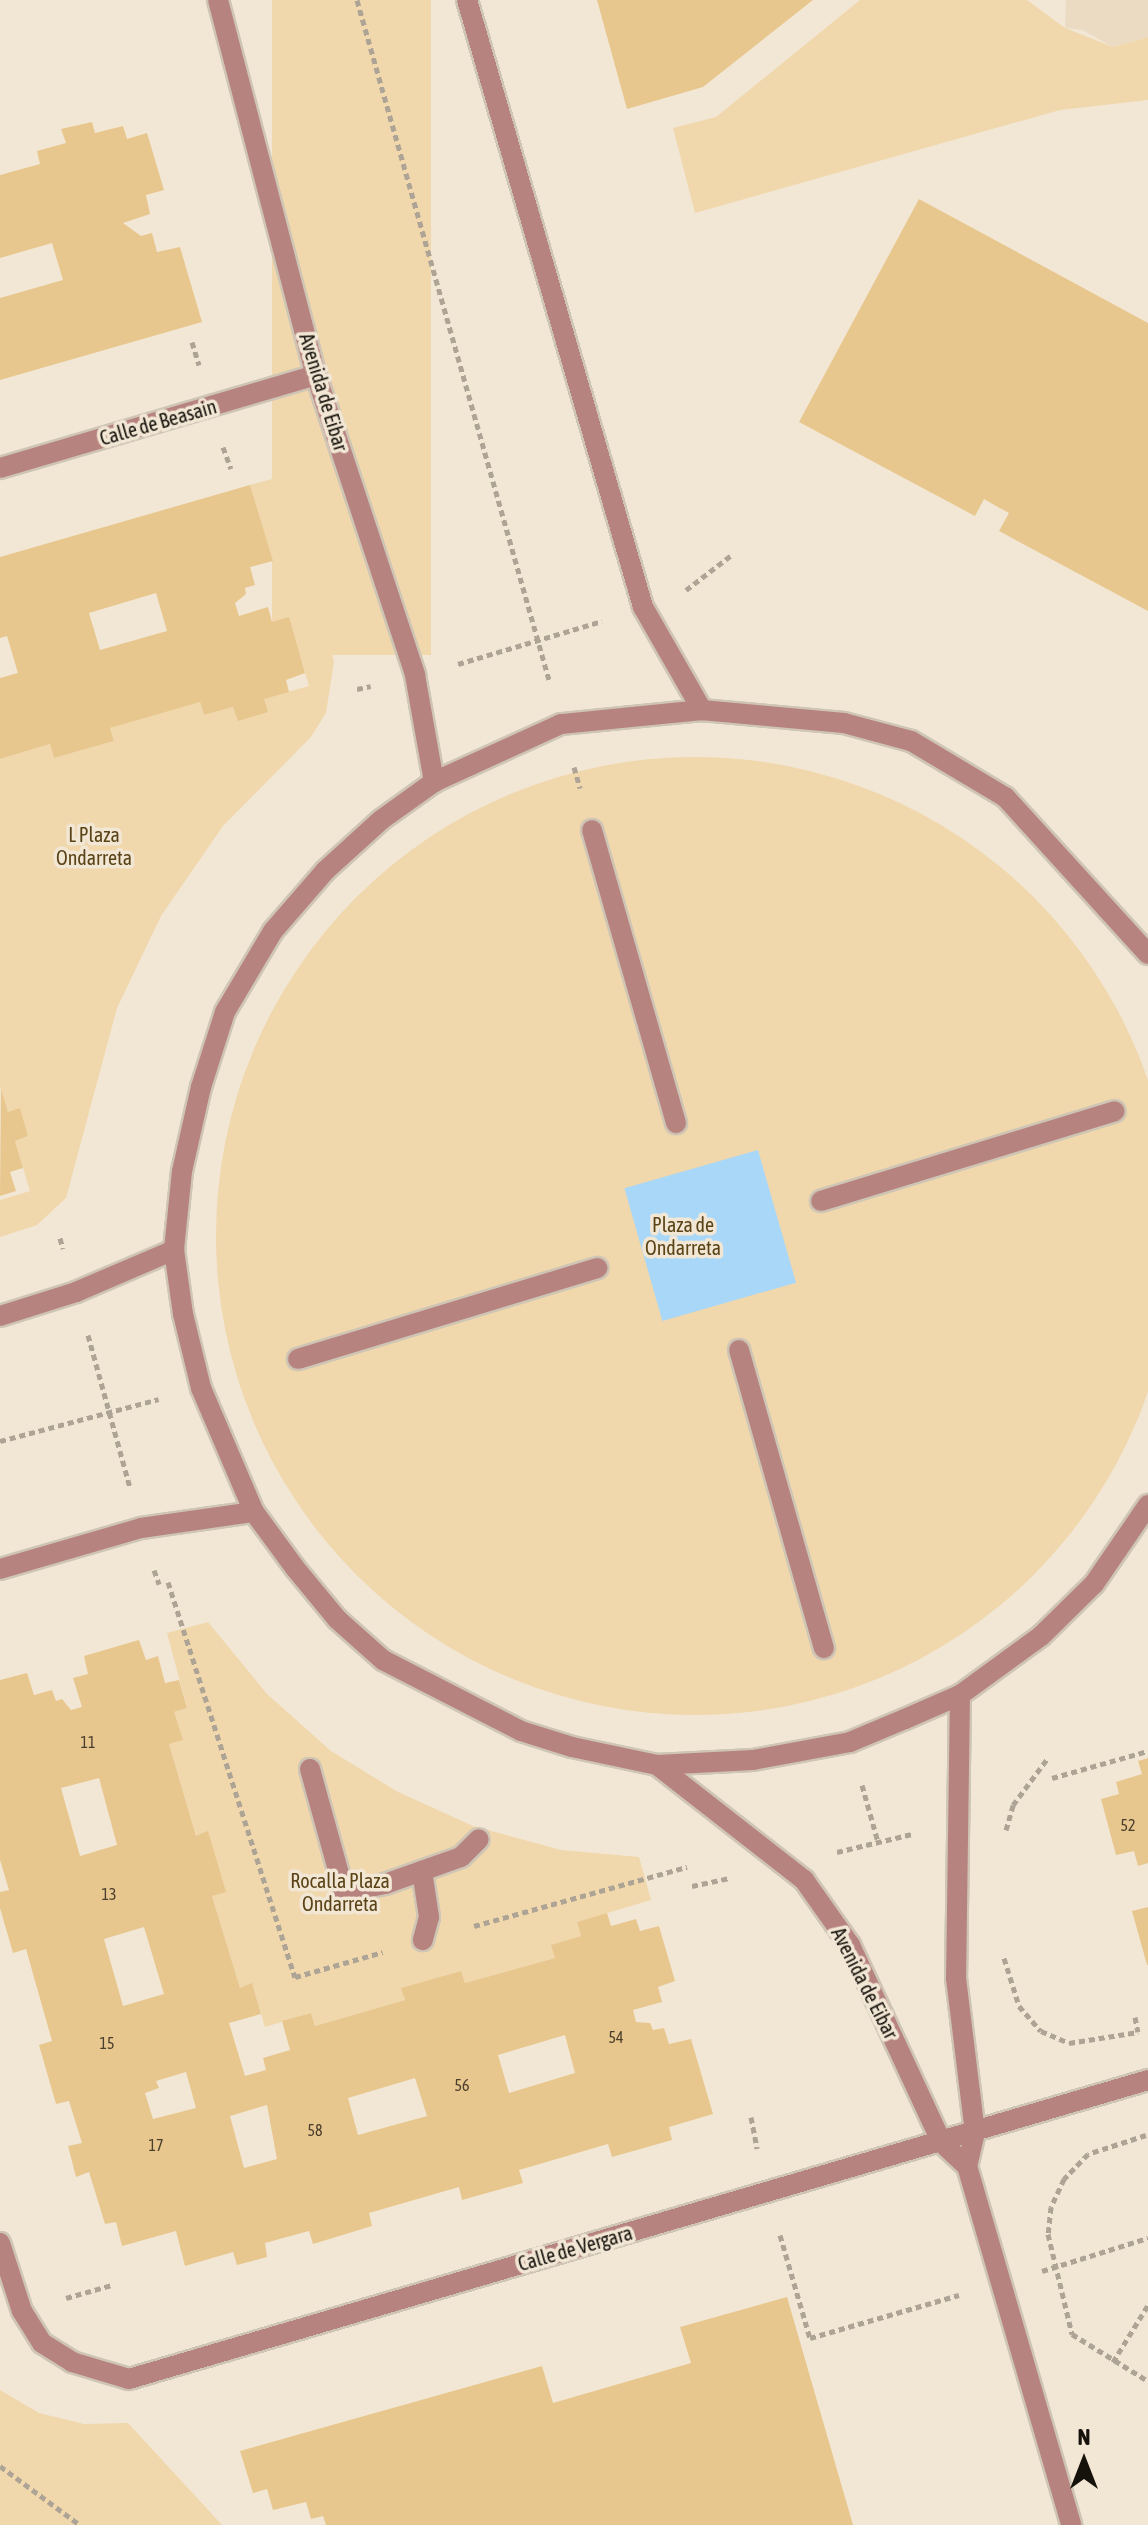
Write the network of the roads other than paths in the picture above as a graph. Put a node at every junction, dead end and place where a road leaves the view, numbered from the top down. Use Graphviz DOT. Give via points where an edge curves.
graph roads {
  1 [pos="218,0"];
  2 [pos="467,0"];
  3 [pos="316,375"];
  4 [pos="0,468"];
  5 [pos="702,710"];
  6 [pos="434,782"];
  7 [pos="592,830"];
  8 [pos="1148,954"];
  9 [pos="1115,1111"];
  10 [pos="676,1123"];
  11 [pos="821,1201"];
  12 [pos="174,1250"];
  13 [pos="597,1268"];
  14 [pos="0,1316"];
  15 [pos="739,1350"];
  16 [pos="298,1359"];
  17 [pos="1148,1505"];
  18 [pos="254,1512"];
  19 [pos="0,1569"];
  20 [pos="824,1648"];
  21 [pos="960,1695"];
  22 [pos="657,1765"];
  23 [pos="310,1769"];
  24 [pos="479,1839"];
  25 [pos="422,1871"];
  26 [pos="423,1940"];
  27 [pos="1148,2080"];
  28 [pos="975,2132"];
  29 [pos="942,2143"];
  30 [pos="967,2166"];
  31 [pos="0,2243"];
  32 [pos="1071,2525"];
  1 -- 3 [label="street, Avenida de Eibar"];
  2 -- 5 [label="street" via="643,607"];
  3 -- 4 [label="street, Calle de Beasain"];
  3 -- 6 [label="street, Avenida de Eibar" via="415,675"];
  5 -- 6 [label="street" via="561,724"];
  5 -- 8 [label="street" via="844,723 911,741 954,763 1005,797 1042,833"];
  6 -- 12 [label="street" via="325,871 273,931 225,1012 182,1171"];
  7 -- 10 [label="street"];
  9 -- 11 [label="street"];
  12 -- 14 [label="street" via="76,1292"];
  12 -- 18 [label="street" via="201,1388"];
  13 -- 16 [label="street"];
  15 -- 20 [label="street"];
  17 -- 21 [label="street" via="1094,1584 1041,1636"];
  18 -- 19 [label="street" via="141,1528"];
  18 -- 22 [label="street" via="337,1619 383,1660 521,1731"];
  21 -- 22 [label="street" via="850,1742 753,1760"];
  21 -- 28 [label="street" via="956,1978"];
  22 -- 29 [label="street, Avenida de Eibar" via="789,1864 850,1945"];
  23 -- 25 [label="street" via="344,1892"];
  24 -- 25 [label="street" via="461,1857"];
  25 -- 26 [label="street" via="429,1917"];
  27 -- 28 [label="street, Calle de Vergara"];
  28 -- 29 [label="street, Calle de Vergara"];
  28 -- 30 [label="street"];
  29 -- 30 [label="street, Avenida de Eibar"];
  29 -- 31 [label="street, Calle de Vergara" via="129,2379 72,2362 42,2343 22,2311"];
  30 -- 32 [label="street"];
}
